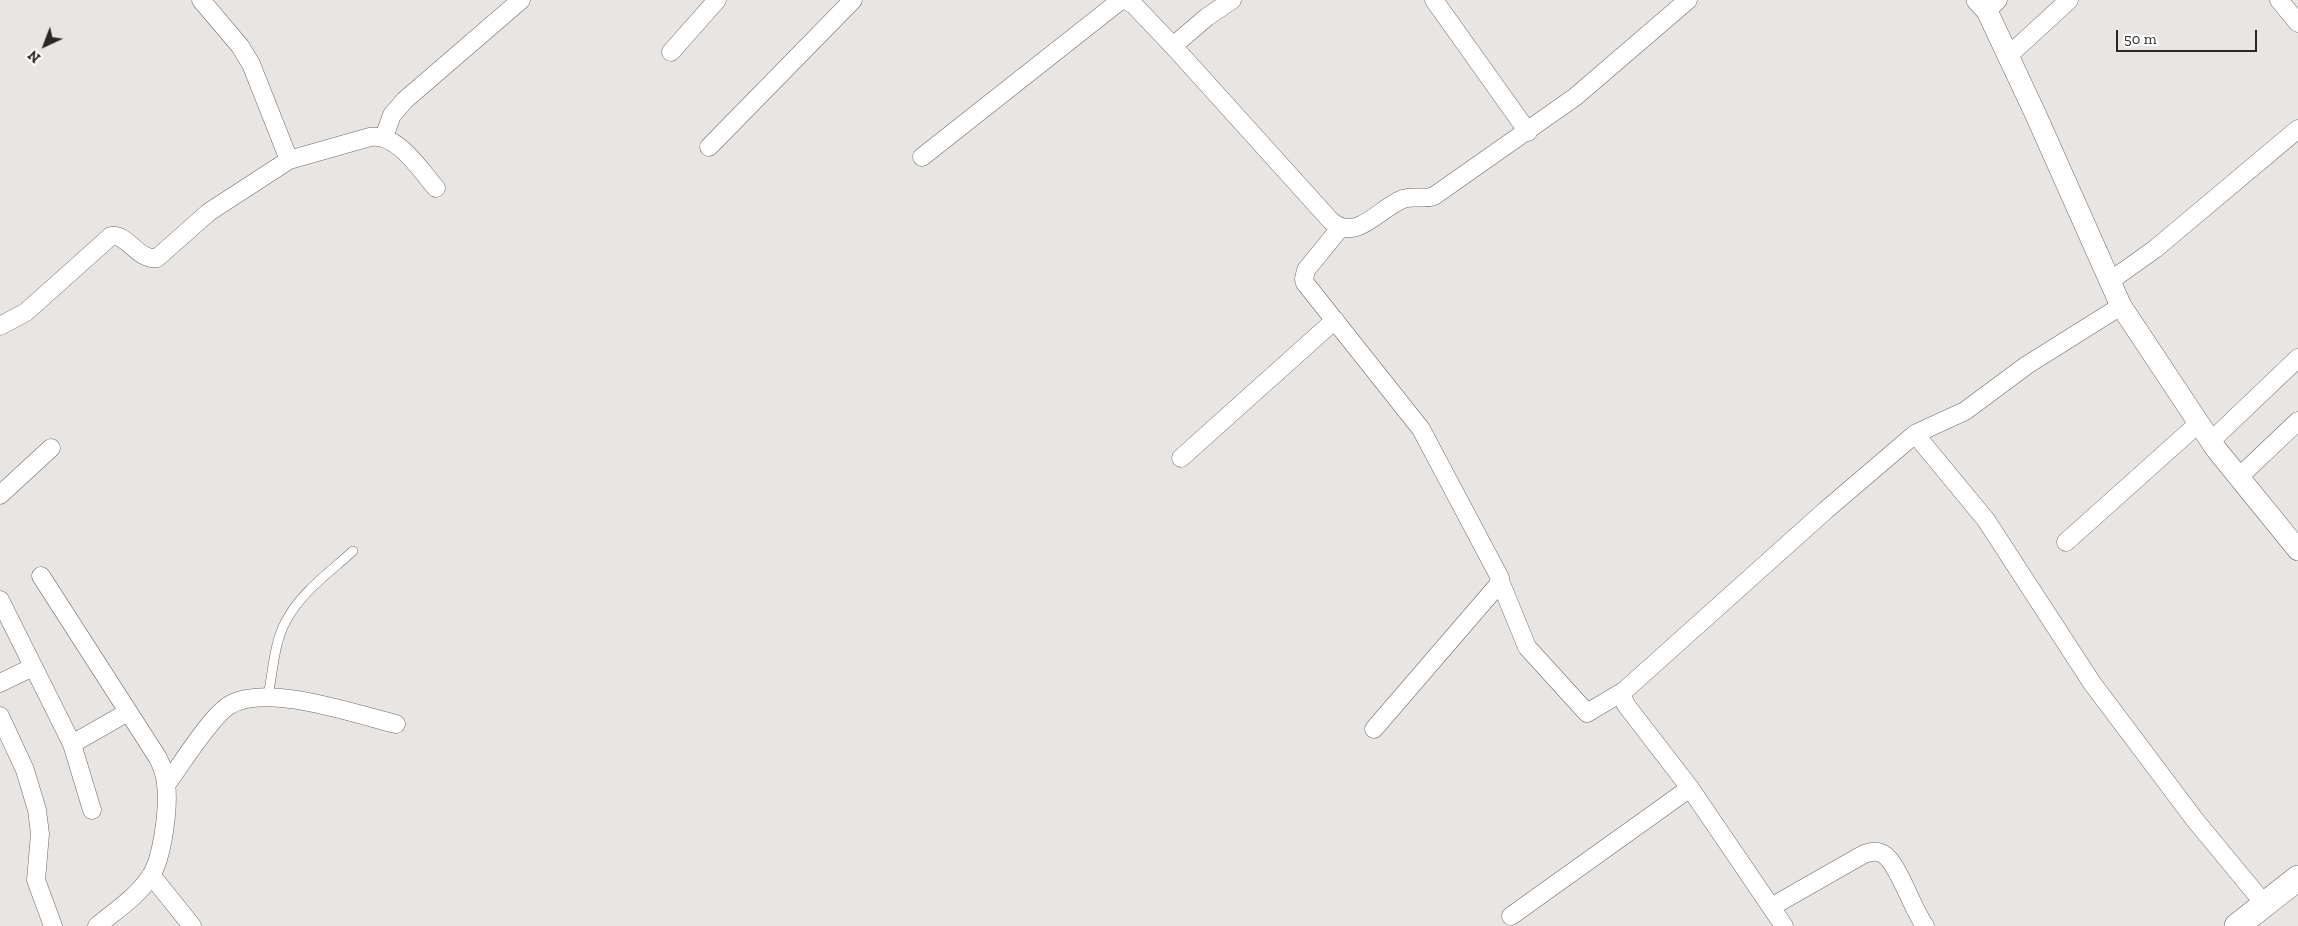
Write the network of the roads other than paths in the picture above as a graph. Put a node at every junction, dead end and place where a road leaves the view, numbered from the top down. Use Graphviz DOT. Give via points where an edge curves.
graph roads {
  1 [pos="201,0"];
  2 [pos="521,0"];
  3 [pos="717,0"];
  4 [pos="853,0"];
  5 [pos="1121,0"];
  6 [pos="1126,0"];
  7 [pos="1232,0"];
  8 [pos="1434,0"];
  9 [pos="1688,0"];
  10 [pos="2068,0"];
  11 [pos="2287,3"];
  12 [pos="1988,4"];
  13 [pos="2298,24"];
  14 [pos="1173,46"];
  15 [pos="671,52"];
  16 [pos="2008,56"];
  17 [pos="2298,129"];
  18 [pos="1528,132"];
  19 [pos="384,137"];
  20 [pos="709,147"];
  21 [pos="922,157"];
  22 [pos="288,160"];
  23 [pos="436,188"];
  24 [pos="1341,227"];
  25 [pos="2110,281"];
  26 [pos="2121,306"];
  27 [pos="1335,320"];
  28 [pos="0,326"];
  29 [pos="2298,358"];
  30 [pos="2298,421"];
  31 [pos="2199,423"];
  32 [pos="1915,434"];
  33 [pos="2211,441"];
  34 [pos="51,448"];
  35 [pos="1181,458"];
  36 [pos="2238,476"];
  37 [pos="0,495"];
  38 [pos="2066,542"];
  39 [pos="2298,550"];
  40 [pos="353,551"];
  41 [pos="42,576"];
  42 [pos="1500,581"];
  43 [pos="0,600"];
  44 [pos="33,668"];
  45 [pos="0,683"];
  46 [pos="1624,691"];
  47 [pos="268,696"];
  48 [pos="128,712"];
  49 [pos="0,716"];
  50 [pos="396,724"];
  51 [pos="1374,729"];
  52 [pos="72,744"];
  53 [pos="166,785"];
  54 [pos="1690,788"];
  55 [pos="92,810"];
  56 [pos="151,875"];
  57 [pos="2298,878"];
  58 [pos="2266,906"];
  59 [pos="1771,907"];
  60 [pos="1511,916"];
  61 [pos="53,926"];
  62 [pos="97,926"];
  63 [pos="192,926"];
  64 [pos="1784,926"];
  65 [pos="1924,926"];
  66 [pos="2237,926"];
  1 -- 22 [label="street" via="240,46 250,64"];
  2 -- 19 [label="street" via="405,100 392,115"];
  3 -- 15 [label="street"];
  4 -- 20 [label="street"];
  5 -- 21 [label="street"];
  6 -- 14 [label="street"];
  7 -- 14 [label="street"];
  8 -- 18 [label="street"];
  9 -- 18 [label="street" via="1575,97"];
  10 -- 16 [label="street"];
  11 -- 13 [label="street"];
  12 -- 16 [label="street"];
  14 -- 24 [label="street" via="1331,220"];
  16 -- 25 [label="street"];
  17 -- 25 [label="street" via="2155,249"];
  18 -- 24 [label="street" via="1434,196 1406,198 1360,226"];
  19 -- 22 [label="street"];
  19 -- 23 [label="street" via="400,148"];
  22 -- 28 [label="street" via="209,212 157,258 145,256 118,236 111,236 26,312"];
  24 -- 27 [label="street" via="1304,274 1305,283"];
  25 -- 26 [label="street"];
  26 -- 31 [label="street"];
  26 -- 32 [label="street" via="2027,365 1965,411"];
  27 -- 35 [label="street"];
  27 -- 42 [label="street" via="1421,428"];
  29 -- 33 [label="street"];
  30 -- 36 [label="street"];
  31 -- 33 [label="street"];
  31 -- 38 [label="street"];
  32 -- 46 [label="street"];
  32 -- 58 [label="street" via="1986,520 2092,683 2195,820"];
  33 -- 36 [label="street"];
  34 -- 37 [label="street"];
  36 -- 39 [label="street"];
  40 -- 47 [label="lane" via="311,589 285,621"];
  41 -- 48 [label="street"];
  42 -- 46 [label="street" via="1527,647 1587,712"];
  42 -- 51 [label="street"];
  43 -- 44 [label="street"];
  44 -- 45 [label="street"];
  44 -- 52 [label="street"];
  46 -- 54 [label="street" via="1622,695 1626,705"];
  47 -- 50 [label="street" via="298,700"];
  47 -- 53 [label="street" via="245,698 226,707"];
  48 -- 52 [label="street"];
  48 -- 53 [label="street" via="158,758"];
  49 -- 61 [label="street" via="25,770 37,810 40,834 36,880"];
  52 -- 55 [label="street"];
  53 -- 56 [label="street" via="160,850"];
  54 -- 59 [label="street"];
  54 -- 60 [label="street"];
  56 -- 62 [label="street"];
  56 -- 63 [label="street"];
  57 -- 58 [label="main road"];
  58 -- 66 [label="main road"];
  59 -- 64 [label="street"];
  59 -- 65 [label="street" via="1864,854 1878,852 1893,864"];
}
